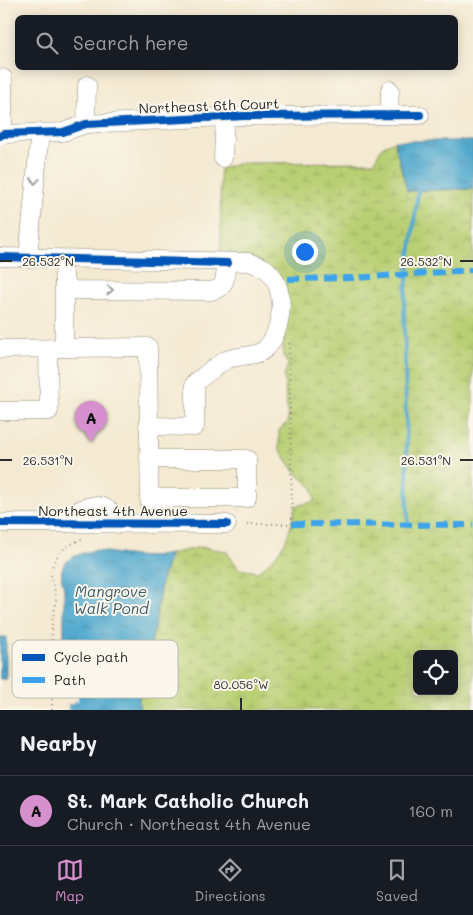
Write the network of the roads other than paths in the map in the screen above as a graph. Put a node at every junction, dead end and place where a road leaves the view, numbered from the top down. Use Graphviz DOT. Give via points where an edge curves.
graph roads {
  1 [pos="3,78"];
  2 [pos="87,85"];
  3 [pos="390,90"];
  4 [pos="389,115"];
  5 [pos="420,115"];
  6 [pos="224,117"];
  7 [pos="86,124"];
  8 [pos="40,132"];
  9 [pos="2,135"];
  10 [pos="223,158"];
  11 [pos="0,257"];
  12 [pos="28,258"];
  13 [pos="64,259"];
  14 [pos="227,263"];
  15 [pos="64,283"];
  16 [pos="56,348"];
  17 [pos="0,349"];
  18 [pos="0,411"];
  19 [pos="148,426"];
  20 [pos="149,459"];
  21 [pos="149,498"];
  22 [pos="0,523"];
  23 [pos="150,524"];
  24 [pos="227,524"];
  1 -- 9 [label="street"];
  2 -- 7 [label="street"];
  3 -- 4 [label="street"];
  4 -- 5 [label="street, Northeast 6th Court"];
  4 -- 6 [label="street, Northeast 6th Court"];
  6 -- 7 [label="street, Northeast 6th Court"];
  6 -- 10 [label="street"];
  7 -- 8 [label="street, Northeast 6th Court" via="63,132"];
  8 -- 9 [label="street, Northeast 6th Court"];
  8 -- 12 [label="street, one-way"];
  11 -- 12 [label="street"];
  12 -- 13 [label="street"];
  13 -- 14 [label="street"];
  13 -- 15 [label="street"];
  15 -- 14 [label="street, one-way" via="73,290 211,291 220,288 224,282"];
  14 -- 19 [label="street" via="248,262 264,268 275,280 281,310 274,337 262,352 227,359 195,383 195,427"];
  15 -- 16 [label="street"];
  16 -- 17 [label="street"];
  16 -- 18 [label="street" via="48,411"];
  16 -- 19 [label="street" via="148,347"];
  19 -- 20 [label="street"];
  20 -- 21 [label="street"];
  20 -- 21 [label="street" via="247,459 247,498"];
  21 -- 23 [label="street"];
  22 -- 23 [label="street, Northeast 4th Avenue"];
  23 -- 24 [label="street, Northeast 4th Avenue"];
}
